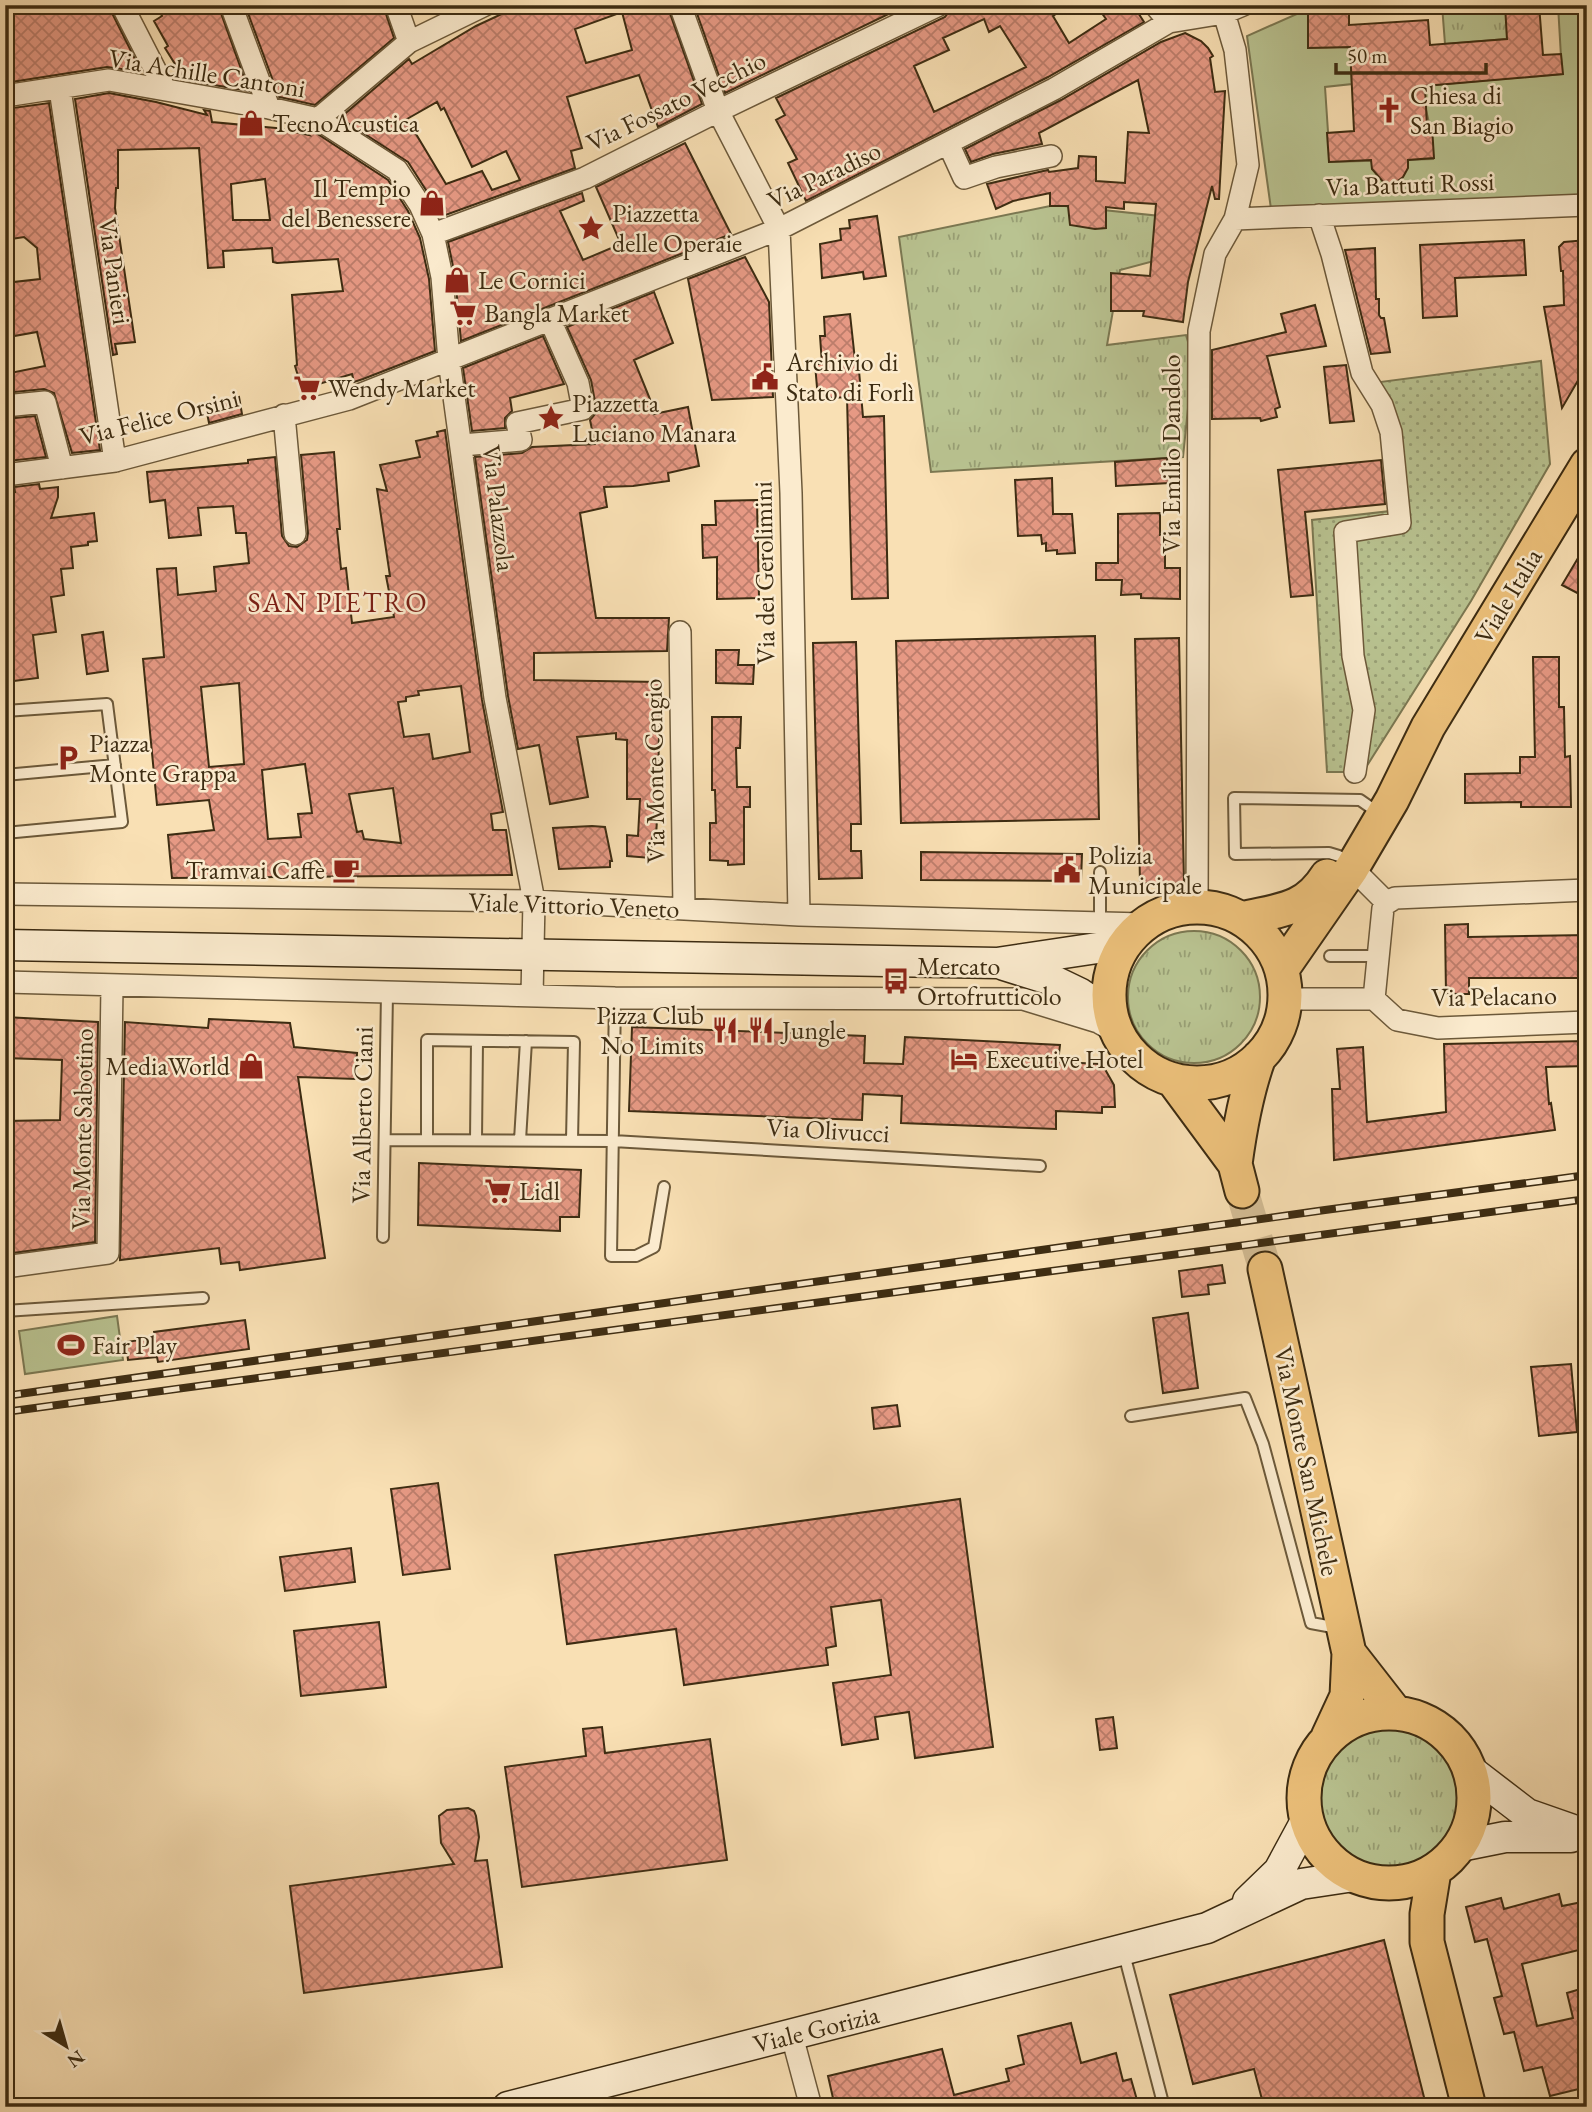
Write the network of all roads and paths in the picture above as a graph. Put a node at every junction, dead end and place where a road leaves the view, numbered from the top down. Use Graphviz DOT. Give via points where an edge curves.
graph roads {
  1 [pos="122,5"];
  2 [pos="231,5"];
  3 [pos="396,5"];
  4 [pos="485,5"];
  5 [pos="680,5"];
  6 [pos="940,5"];
  7 [pos="1154,5"];
  8 [pos="1233,9"];
  9 [pos="913,10"];
  10 [pos="1169,22"];
  11 [pos="409,42"];
  12 [pos="60,89"];
  13 [pos="165,89"];
  14 [pos="5,96"];
  15 [pos="269,108"];
  16 [pos="718,111"];
  17 [pos="318,119"];
  18 [pos="948,144"];
  19 [pos="1051,156"];
  20 [pos="1587,205"];
  21 [pos="1319,215"];
  22 [pos="1236,219"];
  23 [pos="779,229"];
  24 [pos="433,234"];
  25 [pos="550,320"];
  26 [pos="449,360"];
  27 [pos="5,406"];
  28 [pos="284,415"];
  29 [pos="463,445"];
  30 [pos="115,461"];
  31 [pos="1587,465"];
  32 [pos="62,468"];
  33 [pos="5,475"];
  34 [pos="295,534"];
  35 [pos="680,632"];
  36 [pos="5,711"];
  37 [pos="115,765"];
  38 [pos="1355,772"];
  39 [pos="5,775"];
  40 [pos="1376,811"];
  41 [pos="5,833"];
  42 [pos="1345,862"];
  43 [pos="1100,872"];
  44 [pos="1587,890"];
  45 [pos="5,894"];
  46 [pos="534,901"];
  47 [pos="1387,903"];
  48 [pos="1197,906"];
  49 [pos="684,909"];
  50 [pos="799,915"];
  51 [pos="1242,919"];
  52 [pos="1123,931"];
  53 [pos="5,944"];
  54 [pos="532,954"];
  55 [pos="1329,956"];
  56 [pos="1380,956"];
  57 [pos="997,963"];
  58 [pos="5,982"];
  59 [pos="1283,984"];
  60 [pos="112,986"];
  61 [pos="387,992"];
  62 [pos="532,996"];
  63 [pos="615,998"];
  64 [pos="1374,999"];
  65 [pos="1587,1022"];
  66 [pos="1113,1023"];
  67 [pos="477,1041"];
  68 [pos="526,1041"];
  69 [pos="1259,1057"];
  70 [pos="1172,1080"];
  71 [pos="384,1140"];
  72 [pos="427,1140"];
  73 [pos="477,1140"];
  74 [pos="520,1140"];
  75 [pos="572,1140"];
  76 [pos="613,1141"];
  77 [pos="1040,1166"];
  78 [pos="664,1187"];
  79 [pos="383,1237"];
  80 [pos="5,1267"];
  81 [pos="1265,1269"];
  82 [pos="203,1298"];
  83 [pos="5,1311"];
  84 [pos="1131,1416"];
  85 [pos="1347,1641"];
  86 [pos="1395,1712"];
  87 [pos="1328,1737"];
  88 [pos="1471,1771"];
  89 [pos="1306,1821"];
  90 [pos="1587,1836"];
  91 [pos="1460,1846"];
  92 [pos="1434,1871"];
  93 [pos="1368,1880"];
  94 [pos="1230,1918"];
  95 [pos="1427,1942"];
  96 [pos="1123,1950"];
  97 [pos="792,2036"];
  98 [pos="526,2105"];
  99 [pos="811,2107"];
  100 [pos="1164,2107"];
  101 [pos="1469,2107"];
  1 -- 13 [label="street"];
  2 -- 15 [label="street"];
  3 -- 11 [label="street"];
  4 -- 11 [label="street"];
  5 -- 16 [label="street"];
  6 -- 9 [label="street, Via Fossato Vecchio"];
  7 -- 10 [label="street"];
  8 -- 10 [label="street"];
  8 -- 22 [label="street, Via Emilio Dandolo" via="1248,165"];
  9 -- 16 [label="street, Via Fossato Vecchio"];
  10 -- 18 [label="street, Via Paradiso"];
  11 -- 17 [label="street"];
  12 -- 13 [label="street, Via Achille Cantoni" via="109,80"];
  12 -- 14 [label="street, Via Achille Cantoni"];
  12 -- 30 [label="street, Via Panieri"];
  13 -- 15 [label="street, Via Achille Cantoni"];
  15 -- 17 [label="street, Via Achille Cantoni"];
  16 -- 23 [label="street"];
  16 -- 24 [label="street, Via Fossato Vecchio" via="585,178"];
  17 -- 24 [label="street, Via Palazzola" via="397,170"];
  18 -- 19 [label="street" via="964,178"];
  18 -- 23 [label="street, Via Paradiso"];
  20 -- 21 [label="street, Via Battuti Rossi"];
  21 -- 22 [label="street, Via Battuti Rossi"];
  21 -- 38 [label="street" via="1363,373 1391,432 1400,523 1345,532 1353,656 1364,710"];
  22 -- 48 [label="street, Via Emilio Dandolo" via="1215,254 1199,331"];
  23 -- 25 [label="street, Via Paradiso"];
  23 -- 50 [label="street, Via dei Gerolimini" via="791,493"];
  24 -- 26 [label="street, Via Palazzola" via="442,277"];
  25 -- 26 [label="street, Via Paradiso"];
  25 -- 29 [label="street" via="578,383 583,409 517,423 521,440"];
  26 -- 28 [label="street, Via Felice Orsini" via="349,399"];
  26 -- 29 [label="street, Via Palazzola"];
  27 -- 32 [label="street" via="45,402"];
  28 -- 30 [label="street, Via Felice Orsini"];
  28 -- 34 [label="street"];
  29 -- 46 [label="street, Via Palazzola" via="495,698"];
  30 -- 32 [label="street, Via Felice Orsini"];
  31 -- 40 [label="main road, Viale Italia"];
  32 -- 33 [label="street, Via Felice Orsini"];
  35 -- 49 [label="street, Via Monte Cengio"];
  36 -- 37 [label="lane" via="107,704"];
  37 -- 39 [label="lane"];
  37 -- 41 [label="lane" via="122,822"];
  40 -- 42 [label="main road, Viale Italia"];
  40 -- 42 [label="lane" via="1360,800 1234,798 1235,854 1329,853"];
  42 -- 47 [label="street"];
  42 -- 51 [label="main road, Viale Italia" via="1297,906"];
  42 -- 59 [label="main road, Viale Italia"];
  43 -- 52 [label="lane"];
  44 -- 47 [label="street" via="1395,898"];
  45 -- 46 [label="street, Viale Vittorio Veneto"];
  46 -- 49 [label="street, Viale Vittorio Veneto"];
  46 -- 54 [label="street, Via Palazzola"];
  47 -- 56 [label="street"];
  48 -- 51 [label="main road"];
  48 -- 52 [label="main road" via="1169,911"];
  49 -- 50 [label="street, Viale Vittorio Veneto"];
  50 -- 52 [label="street, Viale Vittorio Veneto"];
  51 -- 59 [label="main road" via="1273,949"];
  52 -- 57 [label="main road, Viale Vittorio Veneto"];
  52 -- 66 [label="main road" via="1108,989"];
  53 -- 54 [label="main road, Viale Vittorio Veneto"];
  54 -- 57 [label="main road, Viale Vittorio Veneto"];
  54 -- 62 [label="street, Via Palazzola"];
  55 -- 56 [label="lane"];
  56 -- 64 [label="street"];
  57 -- 66 [label="main road, Viale Vittorio Veneto" via="1079,993"];
  58 -- 60 [label="street"];
  59 -- 64 [label="street"];
  59 -- 69 [label="main road" via="1282,1021"];
  60 -- 61 [label="street"];
  60 -- 80 [label="street, Via Monte Sabotino" via="108,1253"];
  61 -- 62 [label="street"];
  61 -- 71 [label="lane, Via Alberto Ciani"];
  62 -- 63 [label="street"];
  63 -- 66 [label="street" via="1023,999"];
  63 -- 76 [label="lane"];
  64 -- 65 [label="street, Via Pelacano" via="1397,1020 1438,1028"];
  66 -- 70 [label="main road" via="1130,1054 1149,1070"];
  67 -- 68 [label="lane"];
  67 -- 72 [label="lane" via="426,1040"];
  67 -- 73 [label="lane"];
  68 -- 74 [label="lane"];
  68 -- 75 [label="lane" via="574,1042"];
  69 -- 70 [label="main road" via="1241,1072 1219,1081"];
  69 -- 70 [label="main road" via="1243,1112 1238,1178"];
  71 -- 72 [label="lane, Via Olivucci"];
  71 -- 79 [label="lane, Via Alberto Ciani"];
  72 -- 73 [label="lane, Via Olivucci"];
  73 -- 74 [label="lane, Via Olivucci"];
  74 -- 75 [label="lane, Via Olivucci"];
  75 -- 76 [label="lane, Via Olivucci"];
  76 -- 77 [label="lane, Via Olivucci"];
  76 -- 78 [label="lane" via="611,1256 636,1256 654,1247"];
  81 -- 85 [label="main road, Via Monte San Michele"];
  82 -- 83 [label="lane"];
  84 -- 85 [label="lane" via="1245,1398 1263,1444 1311,1623"];
  85 -- 86 [label="main road, Via Monte San Michele"];
  85 -- 87 [label="main road, Via Monte San Michele" via="1347,1696"];
  86 -- 87 [label="main road" via="1348,1722"];
  86 -- 88 [label="main road" via="1441,1729 1459,1748"];
  87 -- 89 [label="main road" via="1309,1767 1303,1794"];
  88 -- 90 [label="main road" via="1527,1814"];
  88 -- 91 [label="main road" via="1475,1796 1471,1822"];
  89 -- 93 [label="main road" via="1316,1844 1333,1863"];
  89 -- 94 [label="main road, Viale Gorizia" via="1279,1871"];
  90 -- 91 [label="main road" via="1505,1837"];
  91 -- 92 [label="main road"];
  92 -- 93 [label="main road" via="1409,1881"];
  92 -- 95 [label="main road"];
  93 -- 94 [label="main road, Viale Gorizia" via="1301,1884"];
  93 -- 95 [label="main road"];
  94 -- 96 [label="main road, Viale Gorizia"];
  95 -- 101 [label="main road"];
  96 -- 97 [label="main road, Viale Gorizia"];
  96 -- 100 [label="lane"];
  97 -- 98 [label="main road, Viale Gorizia"];
  97 -- 99 [label="street"];
}
